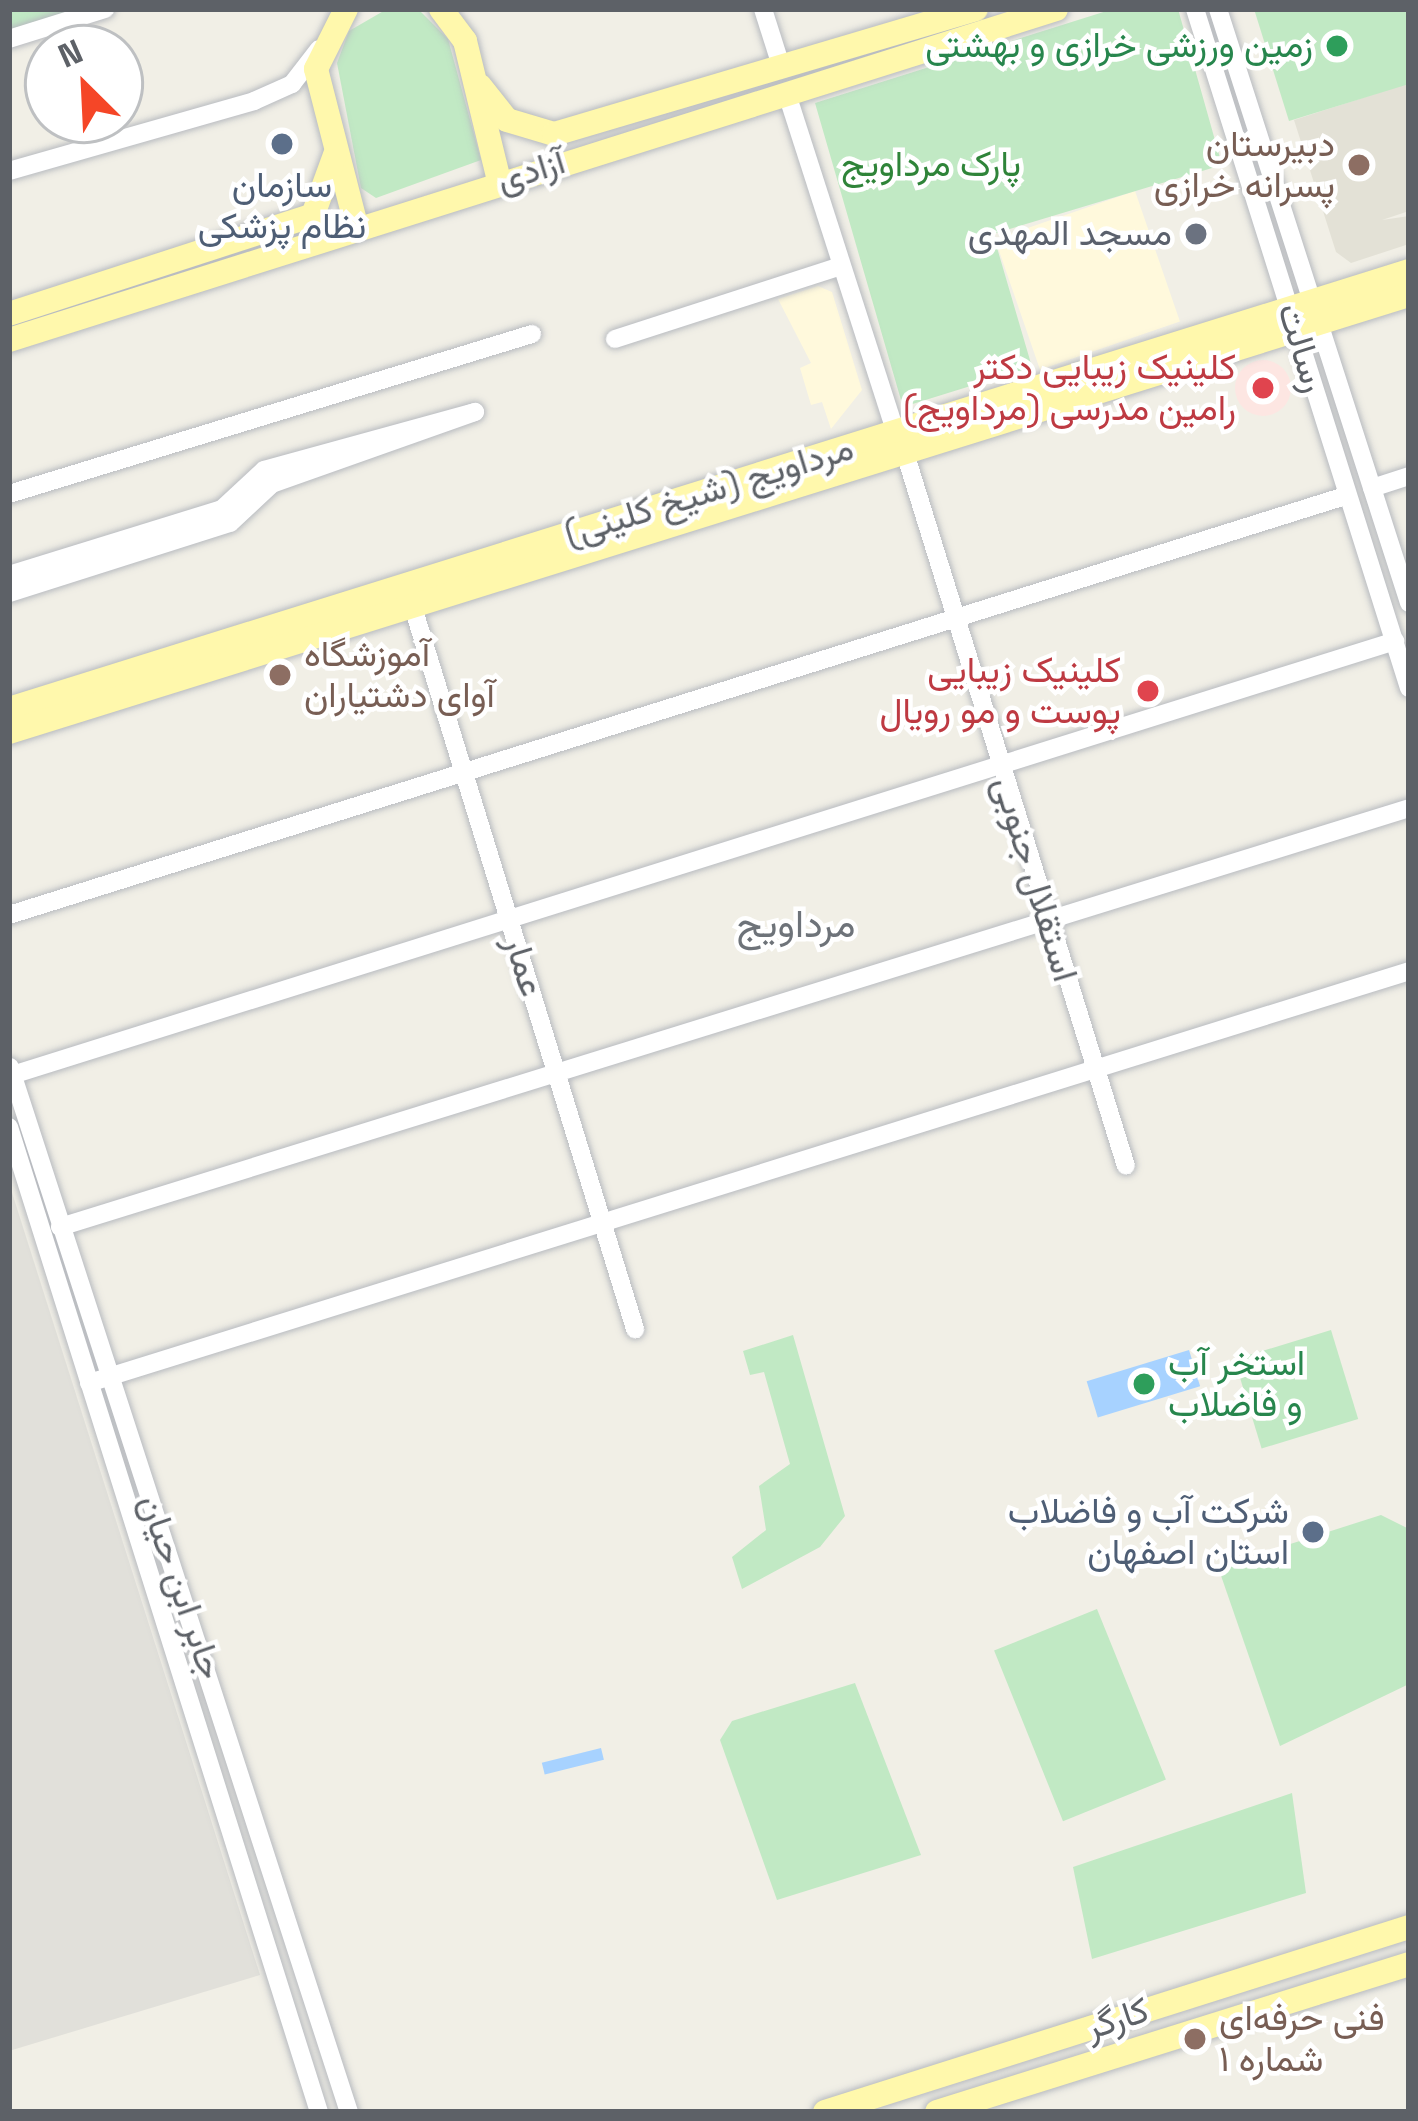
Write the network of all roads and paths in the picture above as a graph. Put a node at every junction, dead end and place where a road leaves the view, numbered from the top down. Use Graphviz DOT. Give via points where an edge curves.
graph roads {
  1 [pos="105,9"];
  2 [pos="441,9"];
  3 [pos="763,9"];
  4 [pos="976,9"];
  5 [pos="1056,9"];
  6 [pos="1195,9"];
  7 [pos="1218,9"];
  8 [pos="336,14"];
  9 [pos="9,38"];
  10 [pos="319,50"];
  11 [pos="784,82"];
  12 [pos="480,86"];
  13 [pos="335,155"];
  14 [pos="9,172"];
  15 [pos="499,181"];
  16 [pos="356,225"];
  17 [pos="841,266"];
  18 [pos="1409,271"];
  19 [pos="1409,295"];
  20 [pos="9,314"];
  21 [pos="1305,316"];
  22 [pos="532,334"];
  23 [pos="615,339"];
  24 [pos="9,340"];
  25 [pos="900,443"];
  26 [pos="1409,476"];
  27 [pos="1372,488"];
  28 [pos="9,494"];
  29 [pos="1348,495"];
  30 [pos="9,575"];
  31 [pos="9,593"];
  32 [pos="1409,603"];
  33 [pos="412,604"];
  34 [pos="956,618"];
  35 [pos="1395,641"];
  36 [pos="1409,688"];
  37 [pos="9,709"];
  38 [pos="9,732"];
  39 [pos="999,764"];
  40 [pos="464,772"];
  41 [pos="1409,808"];
  42 [pos="9,915"];
  43 [pos="508,915"];
  44 [pos="1048,919"];
  45 [pos="1409,971"];
  46 [pos="556,1070"];
  47 [pos="1094,1070"];
  48 [pos="10,1072"];
  49 [pos="9,1127"];
  50 [pos="1126,1166"];
  51 [pos="603,1224"];
  52 [pos="60,1226"];
  53 [pos="635,1329"];
  54 [pos="98,1380"];
  55 [pos="266,1850"];
  56 [pos="237,1858"];
  57 [pos="1409,1928"];
  58 [pos="1409,1964"];
  59 [pos="319,2112"];
  60 [pos="349,2112"];
  61 [pos="825,2112"];
  62 [pos="937,2112"];
  1 -- 9 [label="street"];
  2 -- 12 [label="main road"];
  3 -- 11 [label="street, استقلال جنوبی"];
  4 -- 11 [label="main road, آزادی"];
  5 -- 11 [label="main road, آزادی"];
  6 -- 21 [label="street, رسالت"];
  7 -- 21 [label="street, رسالت"];
  8 -- 10 [label="main road"];
  10 -- 13 [label="main road"];
  10 -- 14 [label="street" via="292,84 254,100"];
  11 -- 12 [label="main road, آزادی" via="554,134 507,121"];
  11 -- 15 [label="main road, آزادی"];
  11 -- 17 [label="street, استقلال جنوبی"];
  12 -- 15 [label="main road"];
  13 -- 16 [label="main road"];
  13 -- 20 [label="main road" via="313,215"];
  15 -- 16 [label="main road, آزادی"];
  16 -- 24 [label="main road, آزادی"];
  17 -- 23 [label="street"];
  17 -- 25 [label="street, استقلال جنوبی"];
  18 -- 21 [label="main road, مرداویج (شیخ کلینی)"];
  19 -- 21 [label="main road, مرداویج (شیخ کلینی)"];
  21 -- 25 [label="main road, مرداویج (شیخ کلینی)"];
  21 -- 27 [label="street, رسالت"];
  21 -- 29 [label="street, رسالت"];
  22 -- 28 [label="street"];
  25 -- 33 [label="main road, مرداویج (شیخ کلینی)"];
  25 -- 34 [label="street, استقلال جنوبی"];
  25 -- 37 [label="main road, مرداویج (شیخ کلینی)"];
  26 -- 27 [label="street"];
  27 -- 32 [label="street, رسالت"];
  29 -- 34 [label="street"];
  29 -- 35 [label="street, رسالت"];
  30 -- 31 [label="street" via="222,508 264,470 476,412 272,484 230,523"];
  33 -- 38 [label="main road, مرداویج (شیخ کلینی)"];
  33 -- 40 [label="street, عمار"];
  34 -- 39 [label="street, استقلال جنوبی"];
  34 -- 40 [label="street"];
  35 -- 36 [label="street, رسالت"];
  35 -- 39 [label="street"];
  39 -- 43 [label="street"];
  39 -- 44 [label="street, استقلال جنوبی"];
  40 -- 42 [label="street"];
  40 -- 43 [label="street, عمار"];
  41 -- 44 [label="street"];
  43 -- 46 [label="street, عمار"];
  43 -- 48 [label="street"];
  44 -- 46 [label="street"];
  44 -- 47 [label="street, استقلال جنوبی"];
  45 -- 47 [label="street"];
  46 -- 51 [label="street, عمار"];
  46 -- 52 [label="street"];
  47 -- 50 [label="street, استقلال جنوبی"];
  47 -- 51 [label="street"];
  48 -- 52 [label="street, جابر ابن حیان"];
  49 -- 54 [label="street, جابر ابن حیان"];
  51 -- 53 [label="street, عمار"];
  51 -- 54 [label="street"];
  52 -- 54 [label="street, جابر ابن حیان"];
  54 -- 55 [label="street, جابر ابن حیان"];
  54 -- 56 [label="street, جابر ابن حیان"];
  55 -- 56 [label="street"];
  55 -- 60 [label="street, جابر ابن حیان"];
  56 -- 59 [label="street, جابر ابن حیان"];
  57 -- 61 [label="main road, کارگر"];
  58 -- 62 [label="main road, کارگر"];
}
